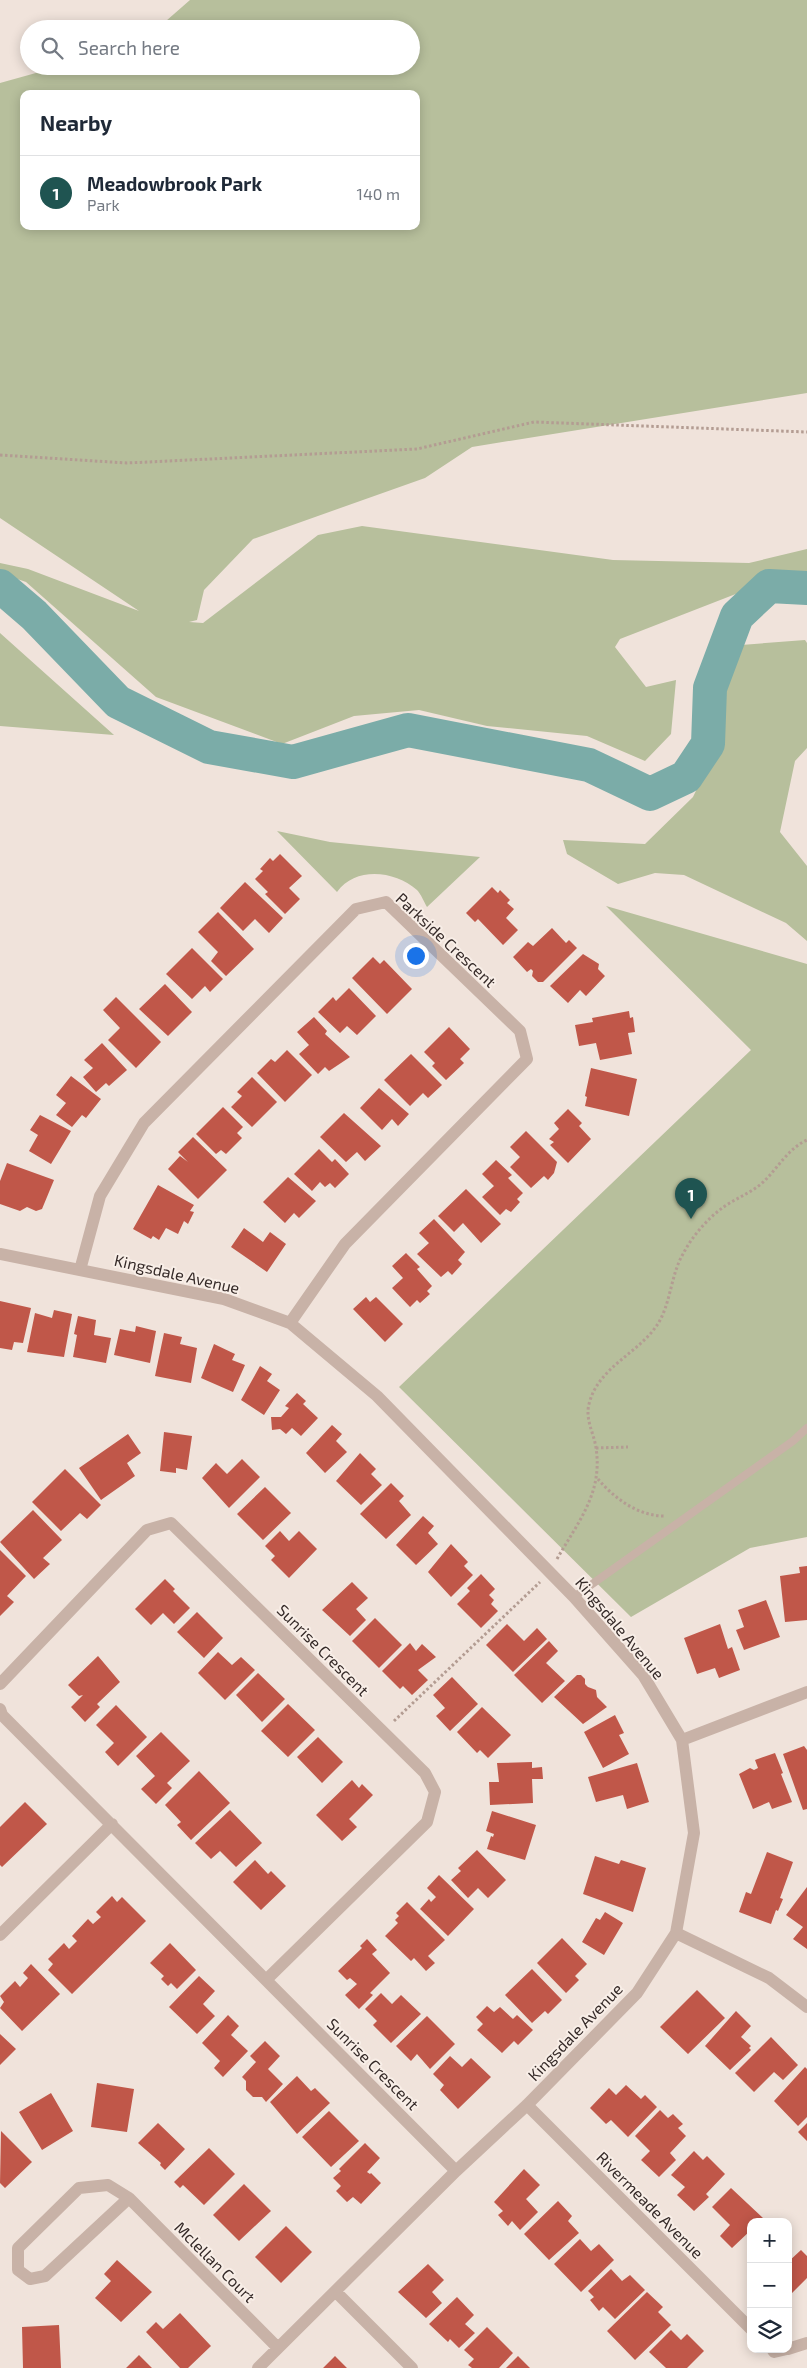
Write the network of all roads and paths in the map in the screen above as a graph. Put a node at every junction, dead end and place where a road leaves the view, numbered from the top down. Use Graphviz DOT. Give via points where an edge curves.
graph roads {
  1 [pos="807,432"];
  2 [pos="0,455"];
  3 [pos="807,1140"];
  4 [pos="0,1254"];
  5 [pos="80,1270"];
  6 [pos="290,1323"];
  7 [pos="807,1428"];
  8 [pos="628,1447"];
  9 [pos="596,1448"];
  10 [pos="597,1478"];
  11 [pos="689,1515"];
  12 [pos="550,1572"];
  13 [pos="574,1597"];
  14 [pos="0,1684"];
  15 [pos="807,1692"];
  16 [pos="0,1709"];
  17 [pos="383,1732"];
  18 [pos="682,1740"];
  19 [pos="112,1824"];
  20 [pos="676,1933"];
  21 [pos="0,1934"];
  22 [pos="267,1979"];
  23 [pos="807,2008"];
  24 [pos="527,2106"];
  25 [pos="456,2172"];
  26 [pos="129,2198"];
  27 [pos="336,2292"];
  28 [pos="747,2325"];
  29 [pos="807,2343"];
  30 [pos="278,2348"];
  31 [pos="792,2348"];
  32 [pos="258,2368"];
  33 [pos="412,2368"];
  1 -- 2 [label="path" via="534,422 417,449 127,463"];
  3 -- 9 [label="path" via="790,1152 762,1183 714,1215 688,1245 675,1271 658,1323 604,1376 592,1396 588,1415"];
  4 -- 5 [label="street, Kingsdale Avenue"];
  5 -- 6 [label="street, Kingsdale Avenue" via="224,1299"];
  5 -- 6 [label="street, Parkside Crescent" via="100,1196 144,1124 356,909 386,902 520,1031 527,1059 345,1244"];
  6 -- 12 [label="street, Kingsdale Avenue" via="377,1396"];
  7 -- 11 [label="lane"];
  8 -- 9 [label="path"];
  9 -- 10 [label="path"];
  10 -- 11 [label="path" via="615,1497 646,1513 674,1517"];
  10 -- 12 [label="path" via="589,1504"];
  11 -- 13 [label="lane"];
  12 -- 13 [label="street, Kingsdale Avenue"];
  12 -- 17 [label="path"];
  13 -- 18 [label="street, Kingsdale Avenue" via="643,1675"];
  14 -- 17 [label="street, Sunrise Crescent" via="148,1530 171,1523"];
  15 -- 18 [label="street"];
  16 -- 19 [label="street, Sunrise Crescent" via="2,1715"];
  17 -- 22 [label="street, Sunrise Crescent" via="425,1774 435,1792 427,1822"];
  18 -- 20 [label="street, Kingsdale Avenue" via="694,1834"];
  19 -- 21 [label="street"];
  19 -- 22 [label="street, Sunrise Crescent"];
  20 -- 23 [label="street" via="769,1978"];
  20 -- 24 [label="street, Kingsdale Avenue" via="636,1993"];
  22 -- 25 [label="street, Sunrise Crescent"];
  24 -- 25 [label="street, Kingsdale Avenue"];
  24 -- 28 [label="street, Rivermeade Avenue"];
  25 -- 27 [label="street, Kingsdale Avenue"];
  26 -- 26 [label="street, Mclellan Court" via="108,2185 79,2188 18,2248 18,2270 30,2279 45,2276"];
  26 -- 30 [label="street, Mclellan Court"];
  27 -- 30 [label="street, Kingsdale Avenue"];
  27 -- 33 [label="street"];
  29 -- 31 [label="street"];
  30 -- 32 [label="street, Kingsdale Avenue"];
}
